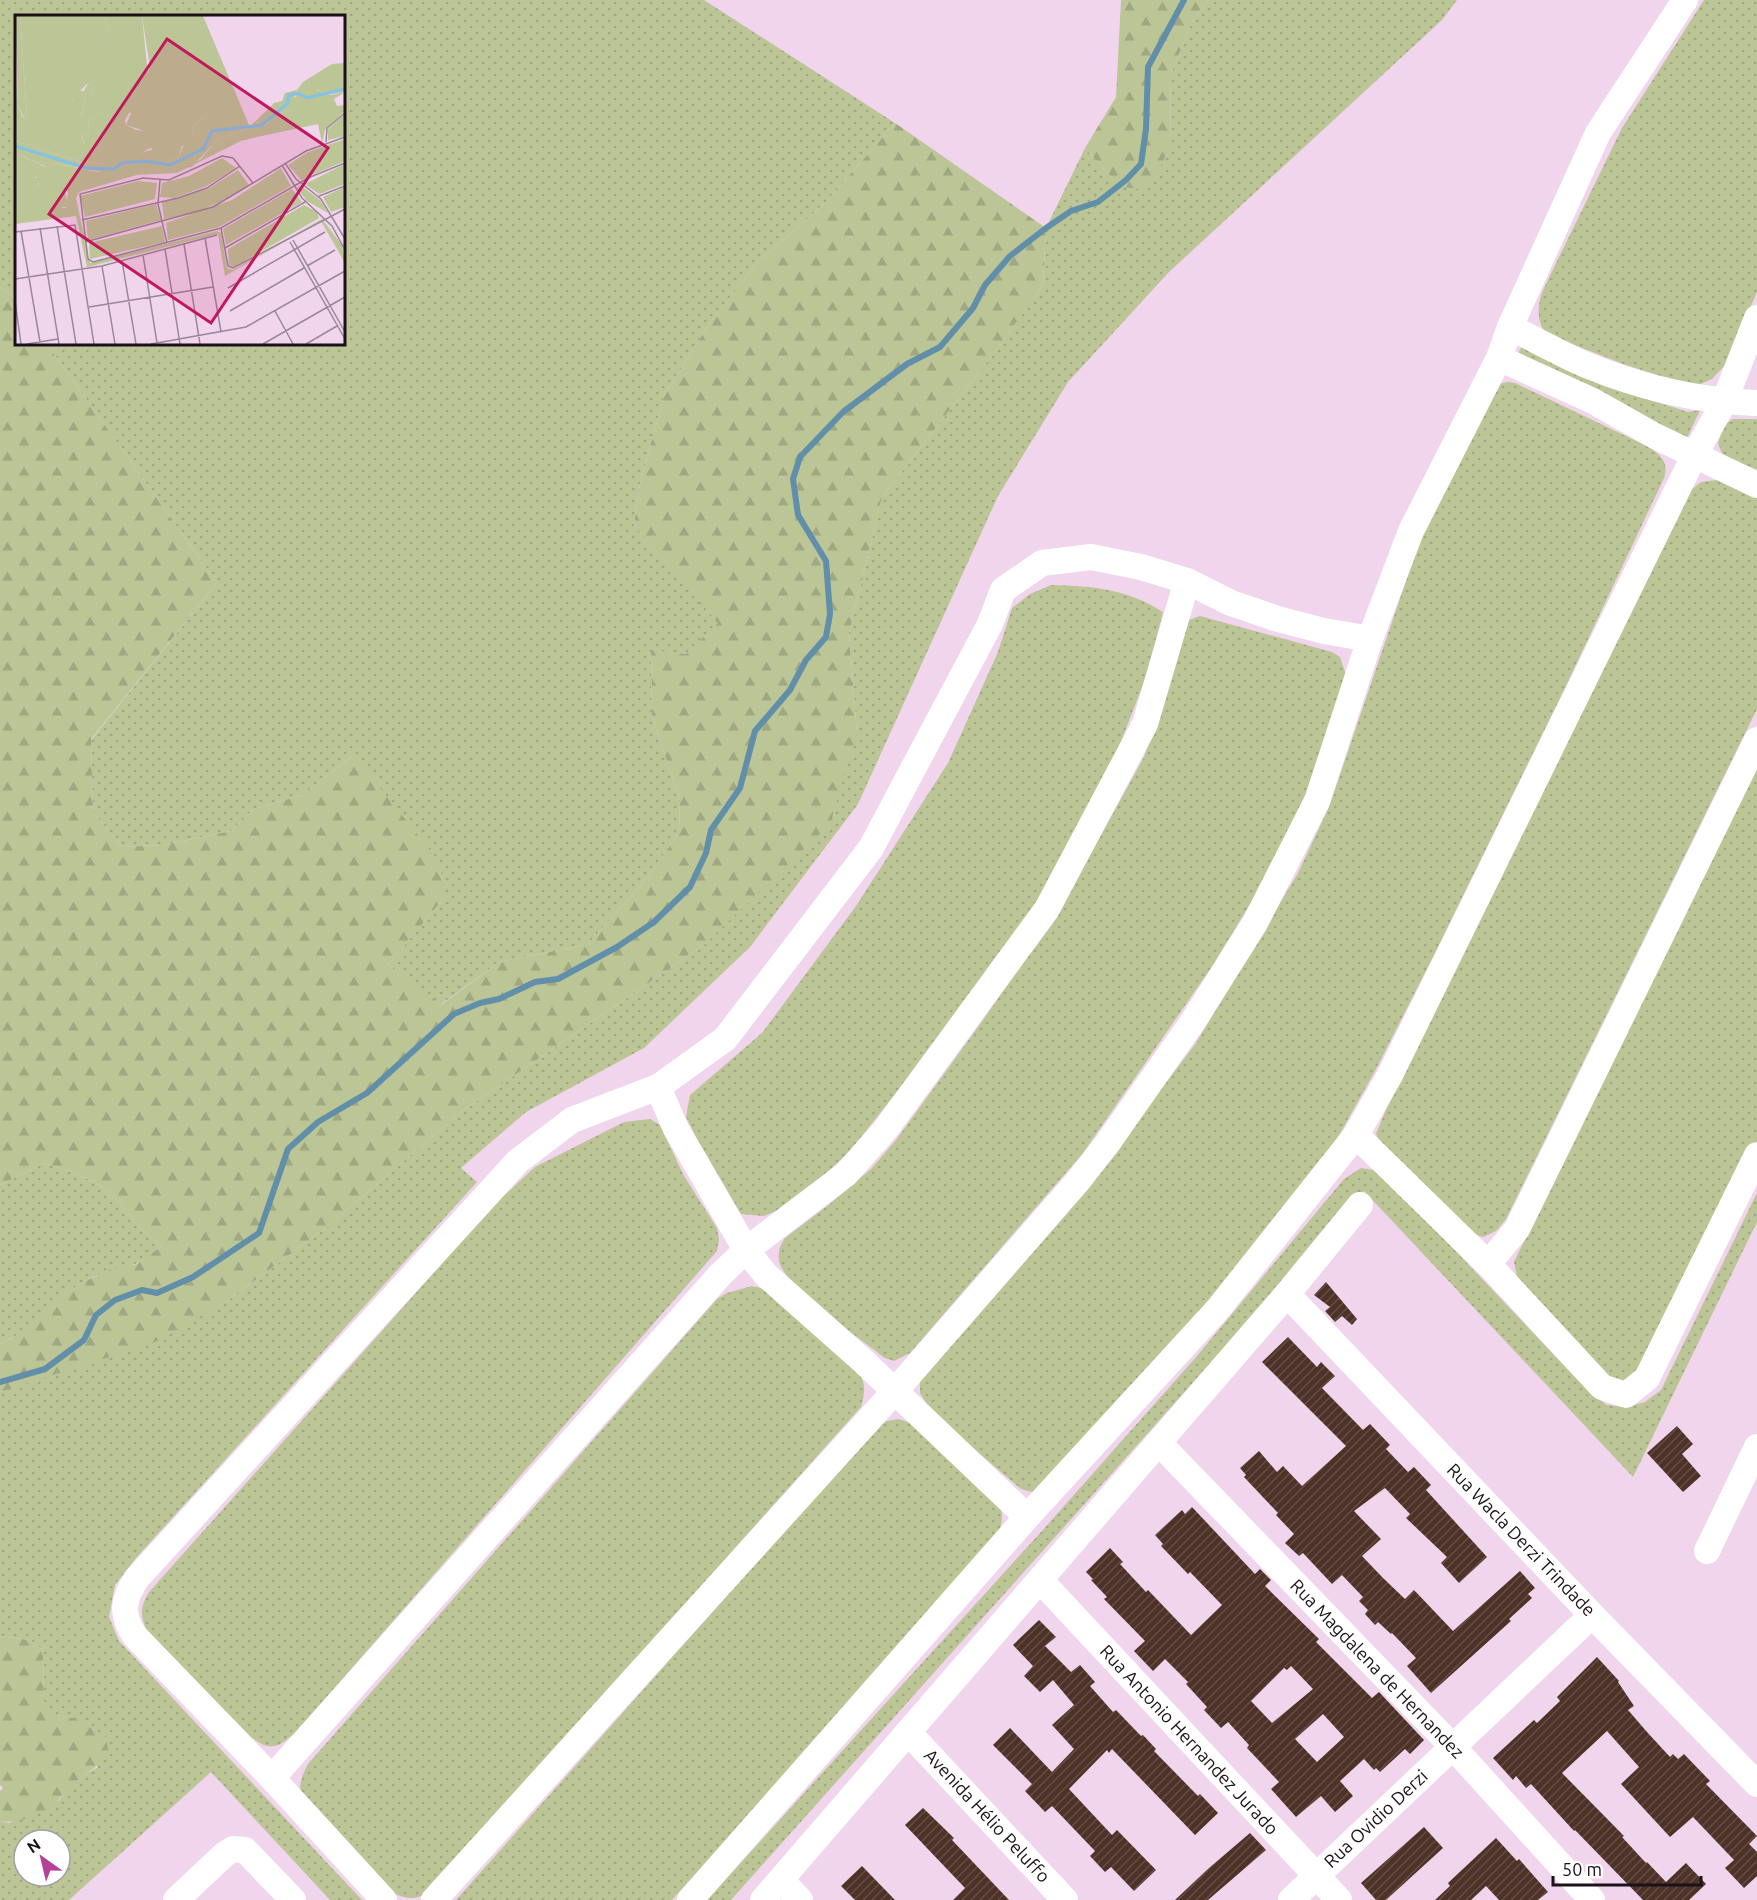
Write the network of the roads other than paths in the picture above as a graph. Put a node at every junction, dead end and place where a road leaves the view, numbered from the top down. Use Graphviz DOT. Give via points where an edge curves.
graph roads {
  1 [pos="1685,0"];
  2 [pos="1757,318"];
  3 [pos="1510,327"];
  4 [pos="1499,358"];
  5 [pos="1724,402"];
  6 [pos="1757,403"];
  7 [pos="1694,456"];
  8 [pos="1757,485"];
  9 [pos="1187,581"];
  10 [pos="1370,639"];
  11 [pos="1757,740"];
  12 [pos="658,1087"];
  13 [pos="1356,1135"];
  14 [pos="1757,1155"];
  15 [pos="1360,1205"];
  16 [pos="746,1250"];
  17 [pos="1488,1264"];
  18 [pos="1287,1294"];
  19 [pos="895,1391"];
  20 [pos="1159,1443"];
  21 [pos="1757,1447"];
  22 [pos="1027,1517"];
  23 [pos="1707,1551"];
  24 [pos="1040,1580"];
  25 [pos="1592,1615"];
  26 [pos="908,1732"];
  27 [pos="1453,1747"];
  28 [pos="272,1778"];
  29 [pos="1757,1784"];
  30 [pos="1316,1876"];
  31 [pos="781,1880"];
  32 [pos="176,1900"];
  33 [pos="293,1900"];
  34 [pos="384,1900"];
  35 [pos="434,1900"];
  36 [pos="690,1900"];
  37 [pos="763,1900"];
  38 [pos="800,1900"];
  39 [pos="1065,1900"];
  40 [pos="1291,1900"];
  41 [pos="1339,1900"];
  42 [pos="1592,1900"];
  1 -- 3 [label="street" via="1598,133"];
  2 -- 5 [label="street"];
  3 -- 4 [label="street"];
  3 -- 5 [label="street" via="1583,364 1625,379"];
  4 -- 7 [label="street" via="1593,401"];
  4 -- 10 [label="street" via="1411,531"];
  5 -- 6 [label="street"];
  5 -- 7 [label="street"];
  7 -- 8 [label="street"];
  7 -- 13 [label="street"];
  9 -- 10 [label="street" via="1231,603 1278,619"];
  9 -- 12 [label="street" via="1091,557 1042,563 1003,590 990,624 871,848 725,1039"];
  9 -- 16 [label="street" via="1144,724 1047,909 885,1130 846,1174"];
  10 -- 19 [label="street" via="1317,801 1249,933 1194,1020 1092,1162"];
  11 -- 17 [label="street" via="1517,1229"];
  12 -- 16 [label="street" via="675,1127"];
  12 -- 28 [label="street" via="572,1120 518,1161 128,1591 126,1623 135,1636"];
  13 -- 17 [label="street"];
  13 -- 22 [label="street" via="1218,1309"];
  14 -- 17 [label="street" via="1647,1378 1626,1395 1602,1388"];
  15 -- 18 [label="street"];
  16 -- 19 [label="street" via="766,1275"];
  16 -- 28 [label="street"];
  18 -- 20 [label="street"];
  18 -- 25 [label="street, Rua Wacla Derzi Trindade"];
  19 -- 22 [label="street"];
  19 -- 35 [label="street"];
  20 -- 24 [label="street"];
  20 -- 27 [label="street, Rua Magdalena de Hernandez"];
  21 -- 23 [label="street"];
  22 -- 36 [label="street"];
  24 -- 26 [label="street"];
  24 -- 30 [label="street, Rua Antonio Hernandez Jurado"];
  25 -- 27 [label="street, Rua Ovidio Derzi"];
  25 -- 29 [label="street, Rua Wacla Derzi Trindade"];
  26 -- 31 [label="street"];
  26 -- 39 [label="street, Avenida Hélio Peluffo"];
  27 -- 30 [label="street, Rua Ovidio Derzi"];
  27 -- 42 [label="street, Rua Magdalena de Hernandez"];
  28 -- 34 [label="street"];
  30 -- 40 [label="street, Rua Ovidio Derzi"];
  30 -- 41 [label="street, Rua Antonio Hernandez Jurado"];
  31 -- 37 [label="street"];
  31 -- 38 [label="street"];
  32 -- 33 [label="street" via="233,1849 245,1850"];
}
